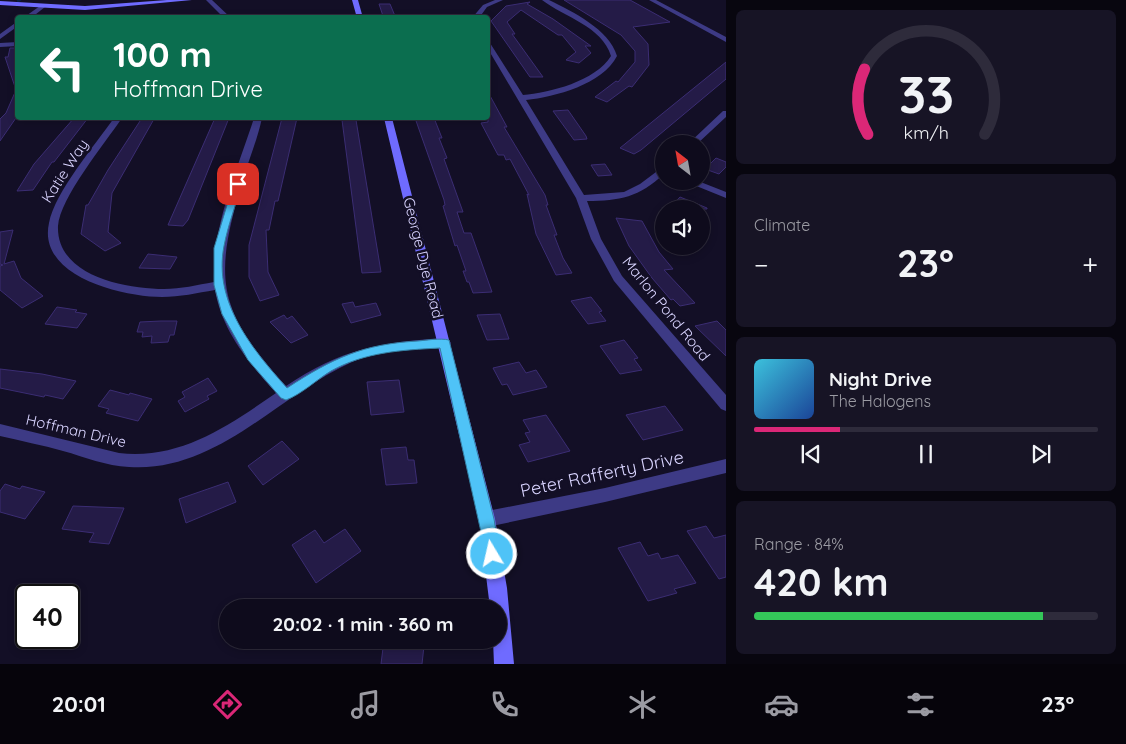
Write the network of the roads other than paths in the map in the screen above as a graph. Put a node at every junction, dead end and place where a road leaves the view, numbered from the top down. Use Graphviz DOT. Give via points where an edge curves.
graph roads {
  1 [pos="190,0"];
  2 [pos="209,0"];
  3 [pos="355,0"];
  4 [pos="500,0"];
  5 [pos="545,0"];
  6 [pos="652,0"];
  7 [pos="0,3"];
  8 [pos="42,7"];
  9 [pos="30,15"];
  10 [pos="225,15"];
  11 [pos="359,15"];
  12 [pos="478,15"];
  13 [pos="15,25"];
  14 [pos="0,37"];
  15 [pos="726,40"];
  16 [pos="15,44"];
  17 [pos="0,45"];
  18 [pos="490,47"];
  19 [pos="520,98"];
  20 [pos="726,113"];
  21 [pos="117,120"];
  22 [pos="257,120"];
  23 [pos="389,120"];
  24 [pos="702,135"];
  25 [pos="655,178"];
  26 [pos="710,189"];
  27 [pos="726,195"];
  28 [pos="581,198"];
  29 [pos="219,285"];
  30 [pos="445,344"];
  31 [pos="286,395"];
  32 [pos="726,405"];
  33 [pos="0,430"];
  34 [pos="726,466"];
  35 [pos="487,519"];
  36 [pos="504,664"];
  1 -- 8 [label="street" via="104,7"];
  2 -- 10 [label="street"];
  3 -- 11 [label="street"];
  4 -- 12 [label="street" via="485,6"];
  5 -- 19 [label="street" via="602,36 612,46 614,56 609,65 573,88 556,94"];
  6 -- 15 [label="street"];
  7 -- 8 [label="street"];
  8 -- 9 [label="street"];
  13 -- 14 [label="street"];
  16 -- 17 [label="street"];
  18 -- 19 [label="street, Marlon Pond Road"];
  19 -- 28 [label="street, Marlon Pond Road"];
  20 -- 24 [label="street"];
  21 -- 29 [label="street, Katie Way" via="60,202 52,225 56,248 63,259 86,277 121,289 164,293"];
  22 -- 29 [label="street" via="222,233 217,266"];
  23 -- 30 [label="street, George Dye Road"];
  25 -- 28 [label="street" via="634,193 608,198"];
  26 -- 27 [label="street"];
  28 -- 32 [label="street, Marlon Pond Road" via="596,239 618,278"];
  29 -- 31 [label="street" via="227,314 238,335 252,357"];
  30 -- 31 [label="street, Hoffman Drive" via="369,351 328,367"];
  30 -- 35 [label="street, George Dye Road"];
  31 -- 33 [label="street, Hoffman Drive" via="202,448 157,460 115,459"];
  34 -- 35 [label="street, Peter Rafferty Drive"];
  35 -- 36 [label="street, George Dye Road" via="498,588"];
}
